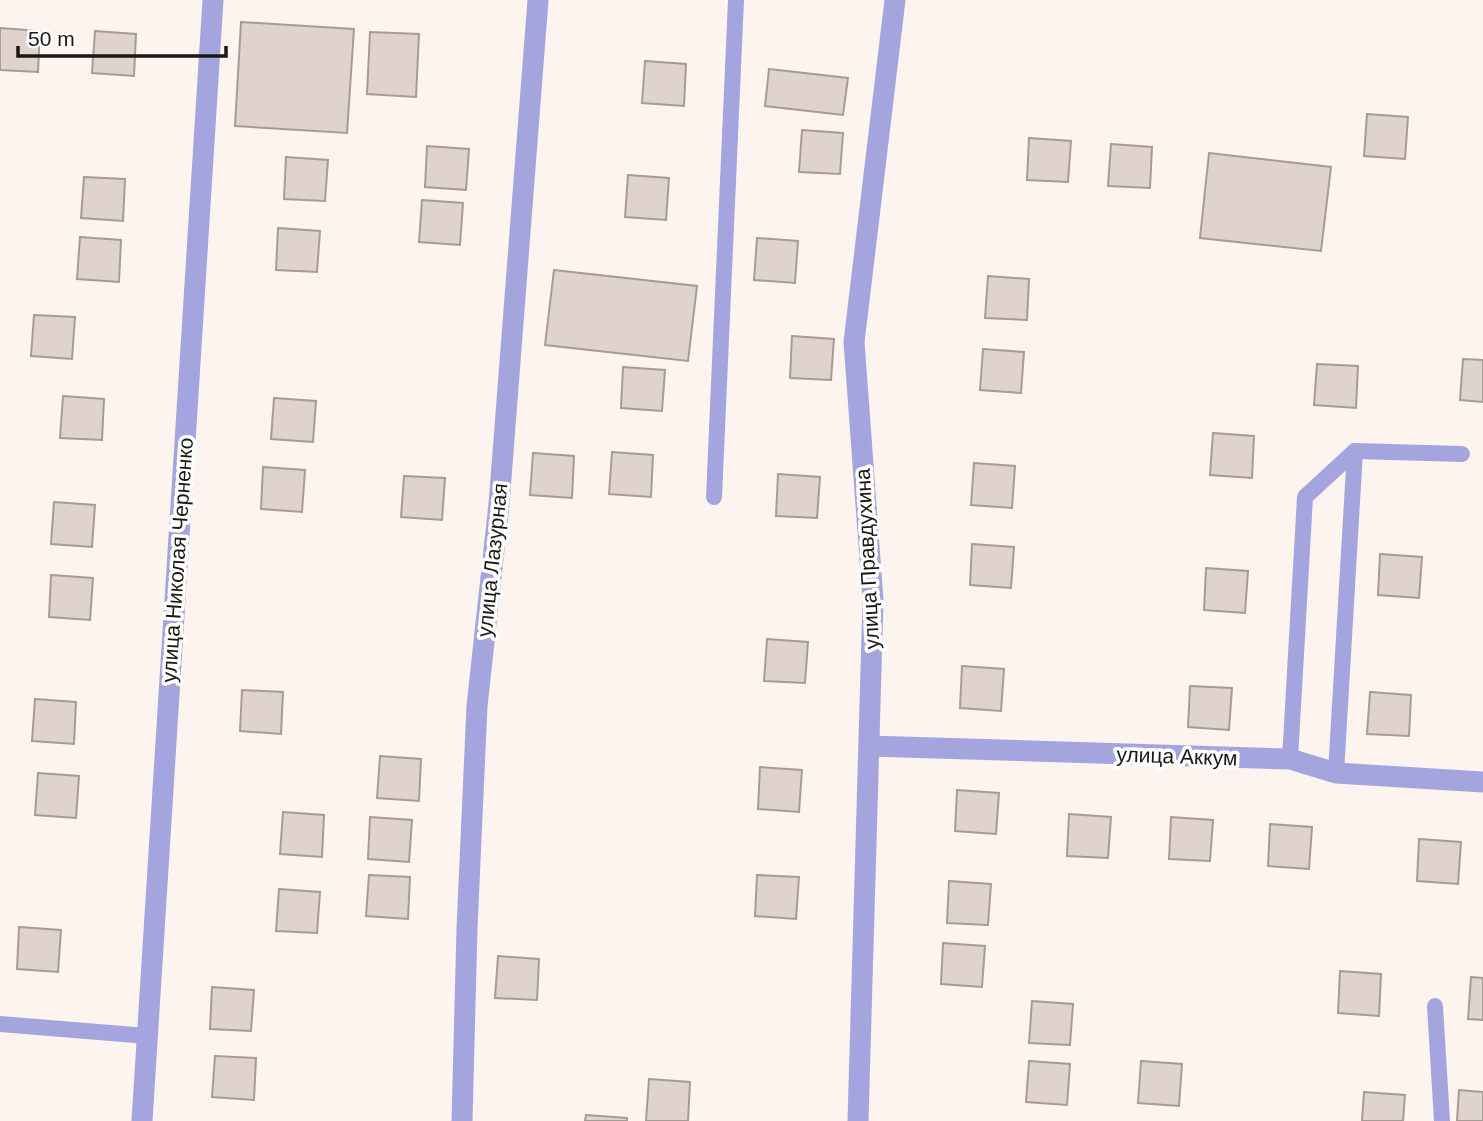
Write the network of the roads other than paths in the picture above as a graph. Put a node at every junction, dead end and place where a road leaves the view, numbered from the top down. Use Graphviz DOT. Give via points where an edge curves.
graph roads {
  1 [pos="213,0"];
  2 [pos="538,0"];
  3 [pos="736,0"];
  4 [pos="895,0"];
  5 [pos="1355,451"];
  6 [pos="1462,454"];
  7 [pos="714,497"];
  8 [pos="869,746"];
  9 [pos="1290,759"];
  10 [pos="1336,773"];
  11 [pos="1483,782"];
  12 [pos="1435,1006"];
  13 [pos="0,1024"];
  14 [pos="147,1036"];
  15 [pos="142,1121"];
  16 [pos="462,1121"];
  17 [pos="858,1121"];
  18 [pos="1442,1121"];
  1 -- 14 [label="street, улица Николая Черненко"];
  2 -- 16 [label="street, улица Лазурная" via="499,504 477,706"];
  3 -- 7 [label="lane"];
  4 -- 8 [label="street, улица Правдухина" via="854,342 873,600"];
  5 -- 6 [label="lane"];
  5 -- 9 [label="lane" via="1305,497"];
  5 -- 10 [label="lane"];
  8 -- 9 [label="street, улица Аккум"];
  8 -- 17 [label="street, улица Правдухина"];
  9 -- 10 [label="street, улица Аккум"];
  10 -- 11 [label="street, улица Аккум"];
  12 -- 18 [label="lane"];
  13 -- 14 [label="lane"];
  14 -- 15 [label="street, улица Николая Черненко"];
}
